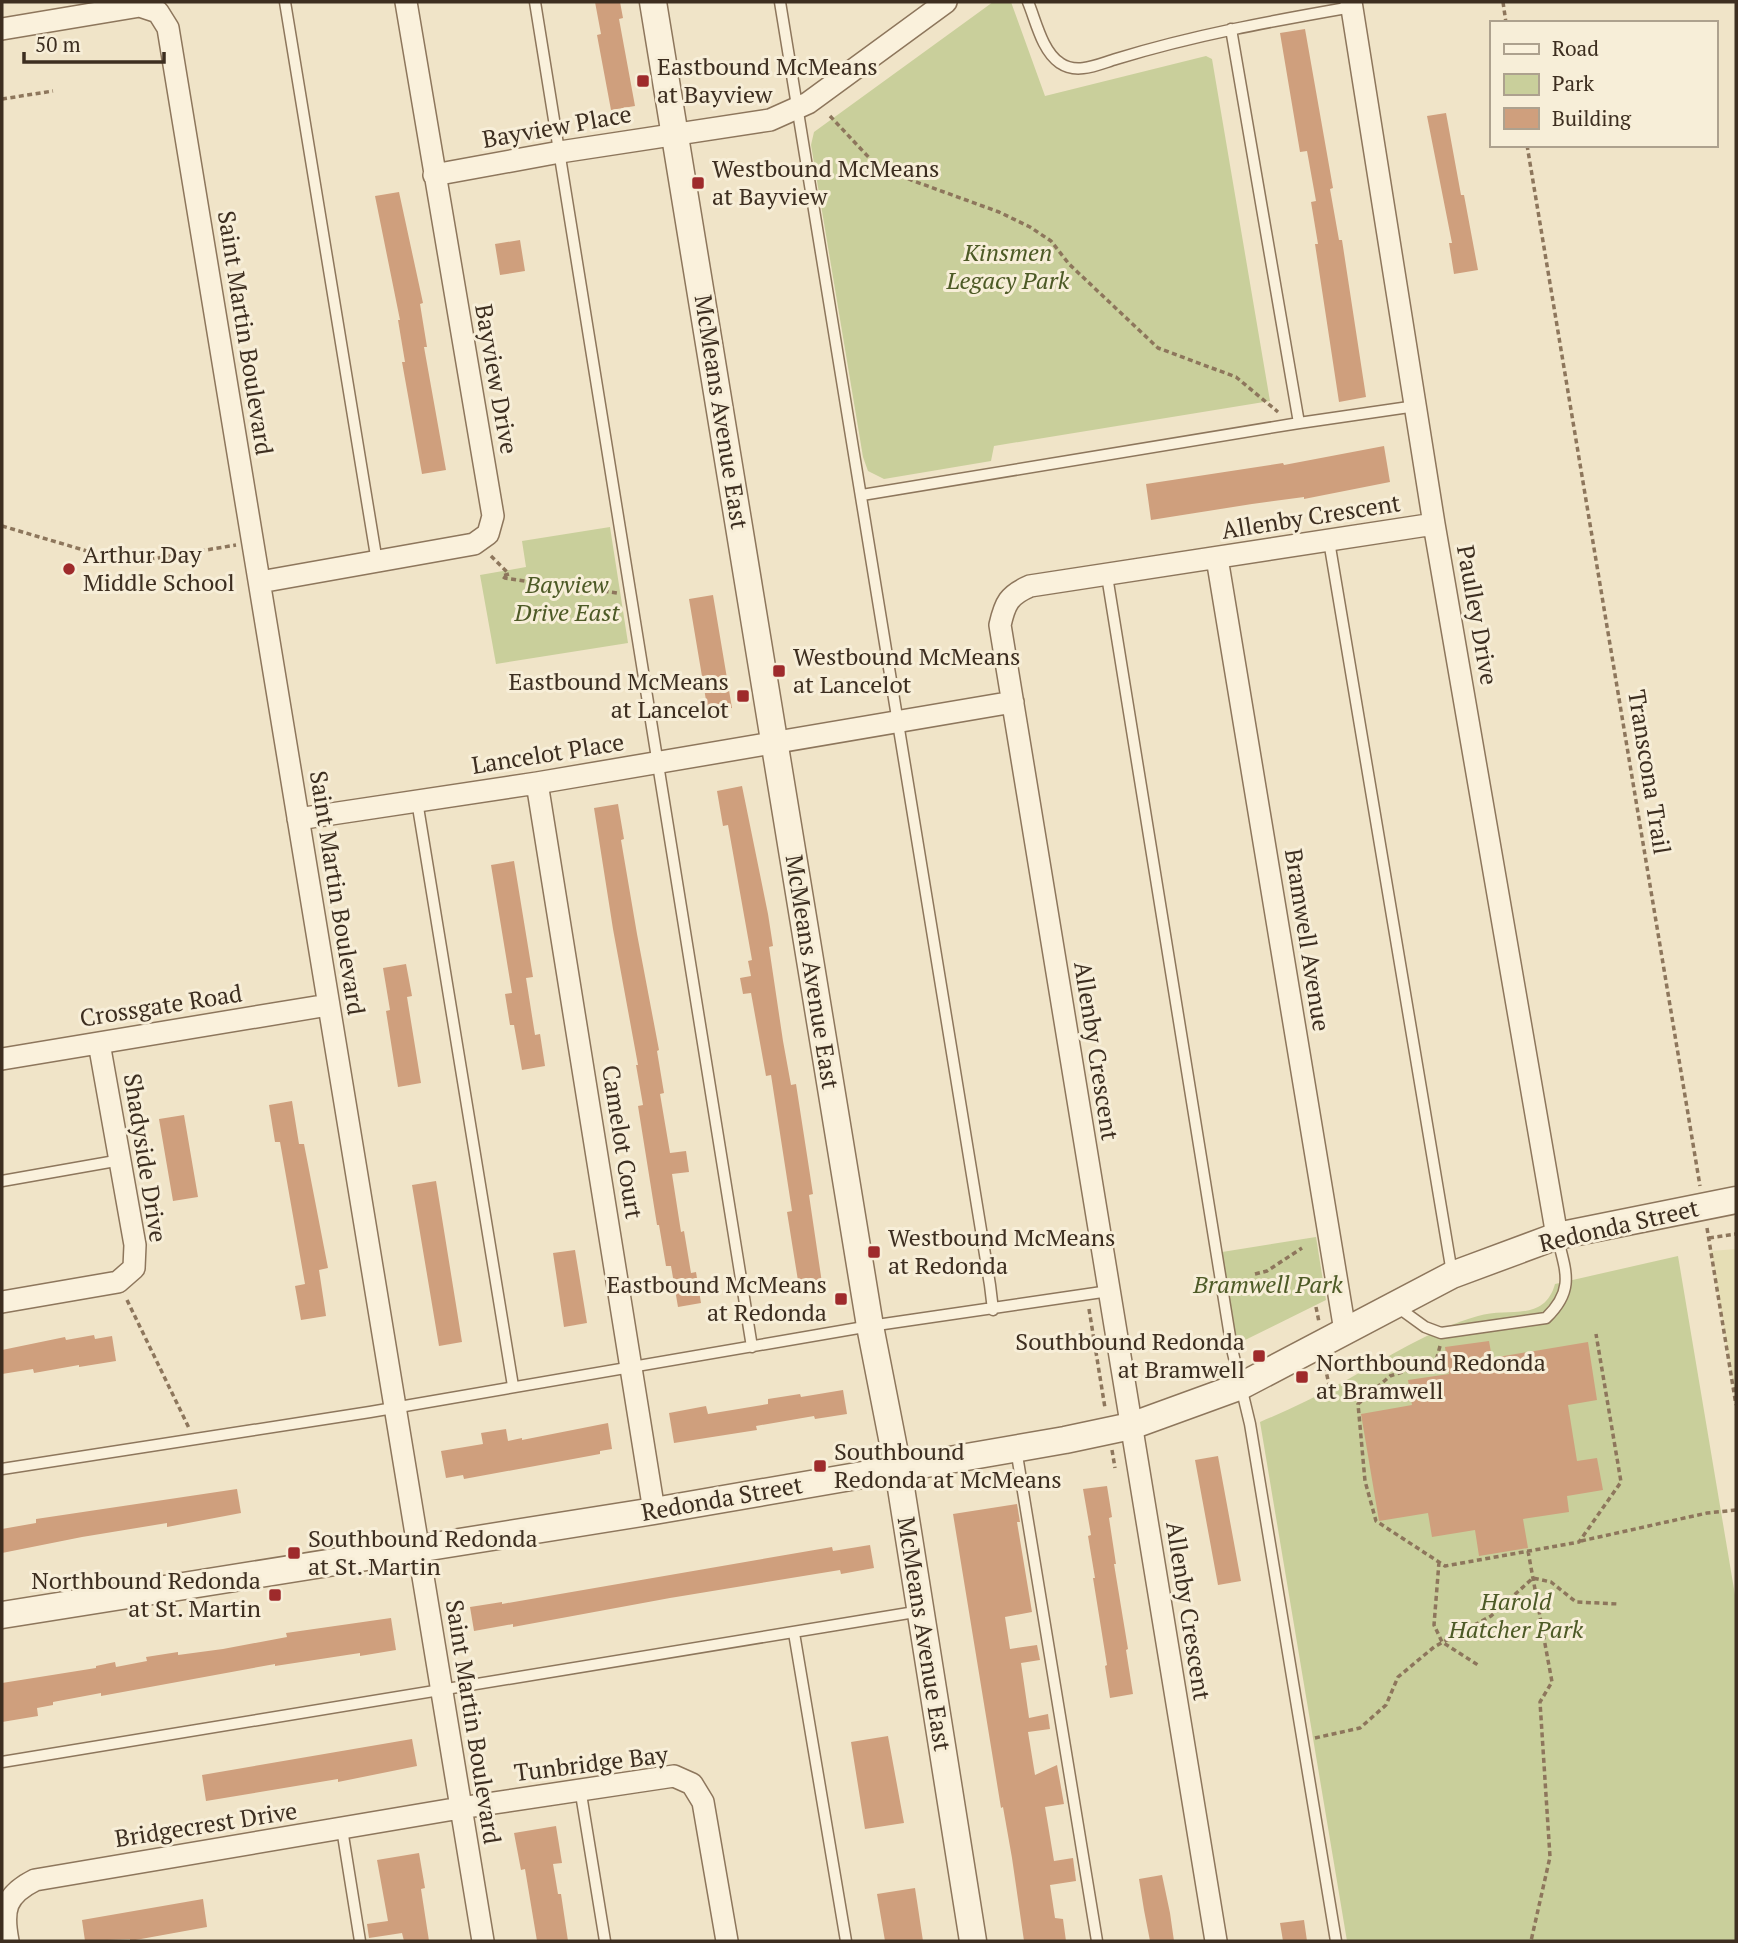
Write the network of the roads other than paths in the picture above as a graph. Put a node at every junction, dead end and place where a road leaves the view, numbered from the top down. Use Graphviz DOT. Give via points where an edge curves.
graph roads {
  1 [pos="285,2"];
  2 [pos="406,2"];
  3 [pos="535,2"];
  4 [pos="653,2"];
  5 [pos="780,2"];
  6 [pos="1028,2"];
  7 [pos="936,4"];
  8 [pos="1351,4"];
  9 [pos="2,29"];
  10 [pos="1231,29"];
  11 [pos="798,108"];
  12 [pos="675,134"];
  13 [pos="560,152"];
  14 [pos="434,175"];
  15 [pos="1416,406"];
  16 [pos="1296,424"];
  17 [pos="862,495"];
  18 [pos="1434,524"];
  19 [pos="1329,541"];
  20 [pos="1217,558"];
  21 [pos="377,562"];
  22 [pos="1107,576"];
  23 [pos="260,582"];
  24 [pos="1013,702"];
  25 [pos="898,722"];
  26 [pos="775,742"];
  27 [pos="660,763"];
  28 [pos="537,783"];
  29 [pos="417,801"];
  30 [pos="298,819"];
  31 [pos="328,1004"];
  32 [pos="99,1043"];
  33 [pos="2,1059"];
  34 [pos="121,1160"];
  35 [pos="2,1181"];
  36 [pos="1736,1200"];
  37 [pos="1557,1236"];
  38 [pos="1452,1275"];
  39 [pos="1109,1291"];
  40 [pos="2,1302"];
  41 [pos="1395,1305"];
  42 [pos="993,1310"];
  43 [pos="870,1326"];
  44 [pos="1345,1331"];
  45 [pos="752,1347"];
  46 [pos="632,1367"];
  47 [pos="513,1386"];
  48 [pos="1241,1386"];
  49 [pos="394,1407"];
  50 [pos="1120,1428"];
  51 [pos="1016,1449"];
  52 [pos="2,1469"];
  53 [pos="898,1469"];
  54 [pos="654,1511"];
  55 [pos="418,1548"];
  56 [pos="921,1611"];
  57 [pos="2,1615"];
  58 [pos="794,1633"];
  59 [pos="440,1690"];
  60 [pos="2,1762"];
  61 [pos="580,1788"];
  62 [pos="460,1808"];
  63 [pos="342,1829"];
  64 [pos="8,1941"];
  65 [pos="360,1941"];
  66 [pos="482,1941"];
  67 [pos="606,1941"];
  68 [pos="727,1941"];
  69 [pos="846,1941"];
  70 [pos="973,1941"];
  71 [pos="1097,1941"];
  72 [pos="1216,1941"];
  73 [pos="1336,1941"];
  1 -- 21 [label="lane"];
  2 -- 14 [label="street, Bayview Drive"];
  3 -- 13 [label="lane"];
  4 -- 12 [label="street, McMeans Avenue East"];
  5 -- 11 [label="lane"];
  6 -- 10 [label="lane" via="1046,45 1060,64 1083,69"];
  7 -- 11 [label="street, Bayview Place"];
  8 -- 10 [label="lane"];
  8 -- 15 [label="street, Paulley Drive"];
  9 -- 23 [label="street, Saint Martin Boulevard" via="140,6 158,12 168,28"];
  10 -- 16 [label="lane"];
  11 -- 12 [label="street, Bayview Place" via="770,120"];
  11 -- 17 [label="lane"];
  12 -- 13 [label="street, Bayview Place"];
  12 -- 26 [label="street, McMeans Avenue East"];
  13 -- 14 [label="street, Bayview Place"];
  13 -- 27 [label="lane"];
  14 -- 21 [label="street, Bayview Drive" via="493,516 488,534 477,543"];
  15 -- 16 [label="lane"];
  15 -- 18 [label="street, Paulley Drive"];
  16 -- 17 [label="lane"];
  17 -- 25 [label="lane"];
  18 -- 19 [label="street, Allenby Crescent"];
  18 -- 37 [label="street, Paulley Drive"];
  19 -- 20 [label="street, Allenby Crescent"];
  19 -- 38 [label="lane"];
  20 -- 22 [label="street, Allenby Crescent"];
  20 -- 44 [label="street, Bramwell Avenue"];
  21 -- 23 [label="street"];
  22 -- 24 [label="street, Allenby Crescent" via="1030,586 1015,593 1004,607 1000,625"];
  22 -- 48 [label="lane"];
  23 -- 30 [label="street, Saint Martin Boulevard"];
  24 -- 25 [label="street, Lancelot Place"];
  24 -- 39 [label="street, Allenby Crescent"];
  25 -- 26 [label="street, Lancelot Place"];
  25 -- 42 [label="lane"];
  26 -- 27 [label="street, Lancelot Place"];
  26 -- 43 [label="street, McMeans Avenue East"];
  27 -- 28 [label="street, Lancelot Place"];
  27 -- 45 [label="lane"];
  28 -- 29 [label="street, Lancelot Place"];
  28 -- 46 [label="street, Camelot Court"];
  29 -- 30 [label="street, Lancelot Place"];
  29 -- 47 [label="lane"];
  30 -- 31 [label="street, Saint Martin Boulevard"];
  31 -- 32 [label="street, Crossgate Road"];
  31 -- 49 [label="street, Saint Martin Boulevard"];
  32 -- 33 [label="street, Crossgate Road"];
  32 -- 34 [label="street, Shadyside Drive"];
  34 -- 35 [label="lane"];
  34 -- 40 [label="street, Shadyside Drive" via="134,1268 118,1282"];
  36 -- 37 [label="street, Redonda Street"];
  37 -- 38 [label="street, Redonda Street"];
  37 -- 41 [label="lane" via="1567,1274 1565,1293 1546,1318 1441,1333"];
  38 -- 41 [label="street, Redonda Street"];
  39 -- 42 [label="lane"];
  39 -- 50 [label="street, Allenby Crescent"];
  41 -- 44 [label="street, Redonda Street"];
  42 -- 43 [label="lane"];
  43 -- 45 [label="lane"];
  43 -- 53 [label="street, McMeans Avenue East"];
  44 -- 48 [label="street, Redonda Street"];
  45 -- 46 [label="lane"];
  46 -- 47 [label="lane"];
  46 -- 54 [label="street, Camelot Court"];
  47 -- 49 [label="lane"];
  48 -- 50 [label="street, Redonda Street"];
  48 -- 73 [label="lane"];
  49 -- 52 [label="lane"];
  49 -- 55 [label="street, Saint Martin Boulevard"];
  50 -- 51 [label="street, Redonda Street"];
  50 -- 72 [label="street, Allenby Crescent"];
  51 -- 53 [label="street, Redonda Street"];
  51 -- 71 [label="lane"];
  53 -- 54 [label="street, Redonda Street"];
  53 -- 56 [label="street, McMeans Avenue East"];
  54 -- 55 [label="street, Redonda Street"];
  55 -- 57 [label="street, Redonda Street"];
  55 -- 59 [label="street, Saint Martin Boulevard"];
  56 -- 58 [label="lane"];
  56 -- 70 [label="street, McMeans Avenue East"];
  58 -- 59 [label="lane"];
  58 -- 69 [label="lane"];
  59 -- 60 [label="lane"];
  59 -- 62 [label="street, Saint Martin Boulevard"];
  61 -- 62 [label="street, Tunbridge Bay"];
  61 -- 67 [label="lane"];
  61 -- 68 [label="street, Tunbridge Bay" via="674,1776 692,1784 704,1802"];
  62 -- 63 [label="street, Bridgecrest Drive"];
  62 -- 66 [label="street, Saint Martin Boulevard"];
  63 -- 64 [label="street, Bridgecrest Drive" via="35,1880 12,1898 4,1917"];
  63 -- 65 [label="lane"];
}
